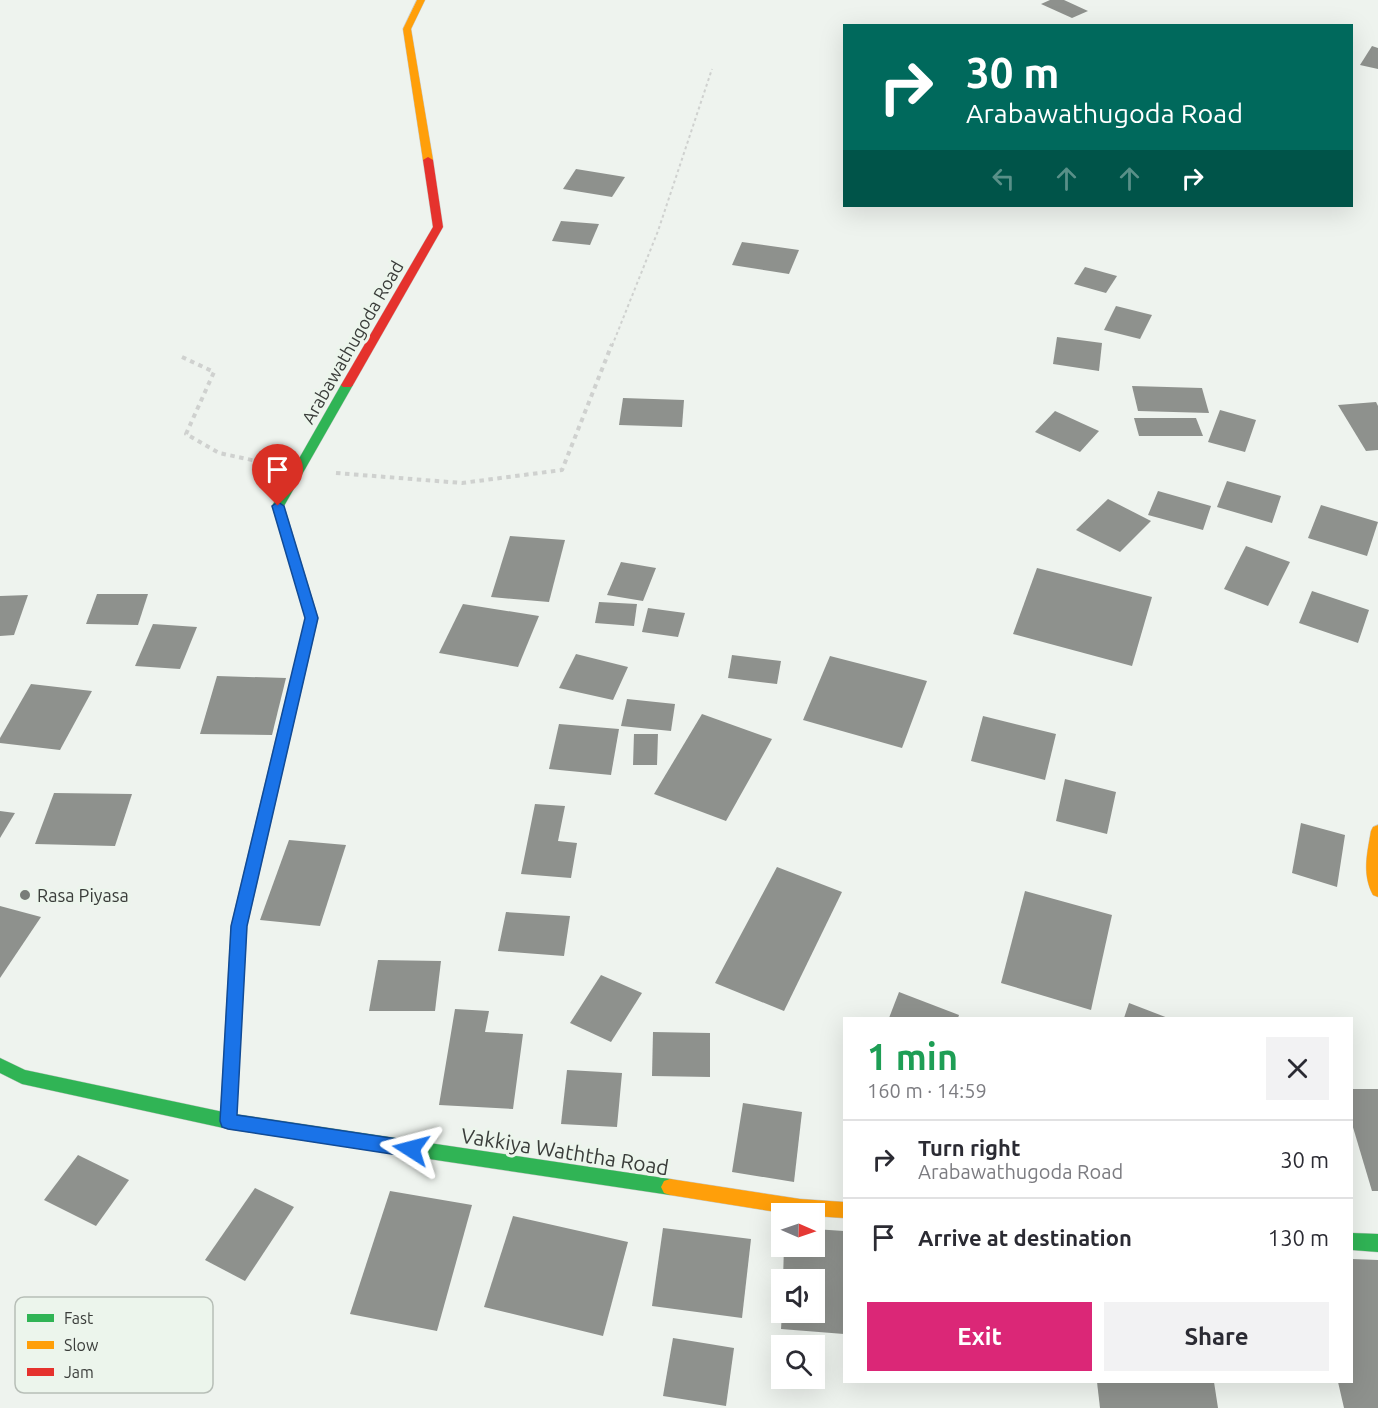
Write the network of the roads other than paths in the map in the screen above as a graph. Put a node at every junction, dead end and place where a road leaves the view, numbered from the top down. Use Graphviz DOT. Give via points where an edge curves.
graph roads {
  1 [pos="421,0"];
  2 [pos="1378,831"];
  3 [pos="1378,891"];
  4 [pos="0,1065"];
  5 [pos="228,1121"];
  6 [pos="843,1210"];
  7 [pos="1353,1242"];
  8 [pos="1378,1243"];
  1 -- 5 [label="street, Arabawathugoda Road" via="407,29 438,227 278,506 312,618 239,926"];
  2 -- 3 [label="street" via="1372,870"];
  4 -- 5 [label="street, Vakkiya Waththa Road" via="22,1077"];
  5 -- 6 [label="street, Vakkiya Waththa Road" via="800,1208"];
  7 -- 8 [label="street"];
}
